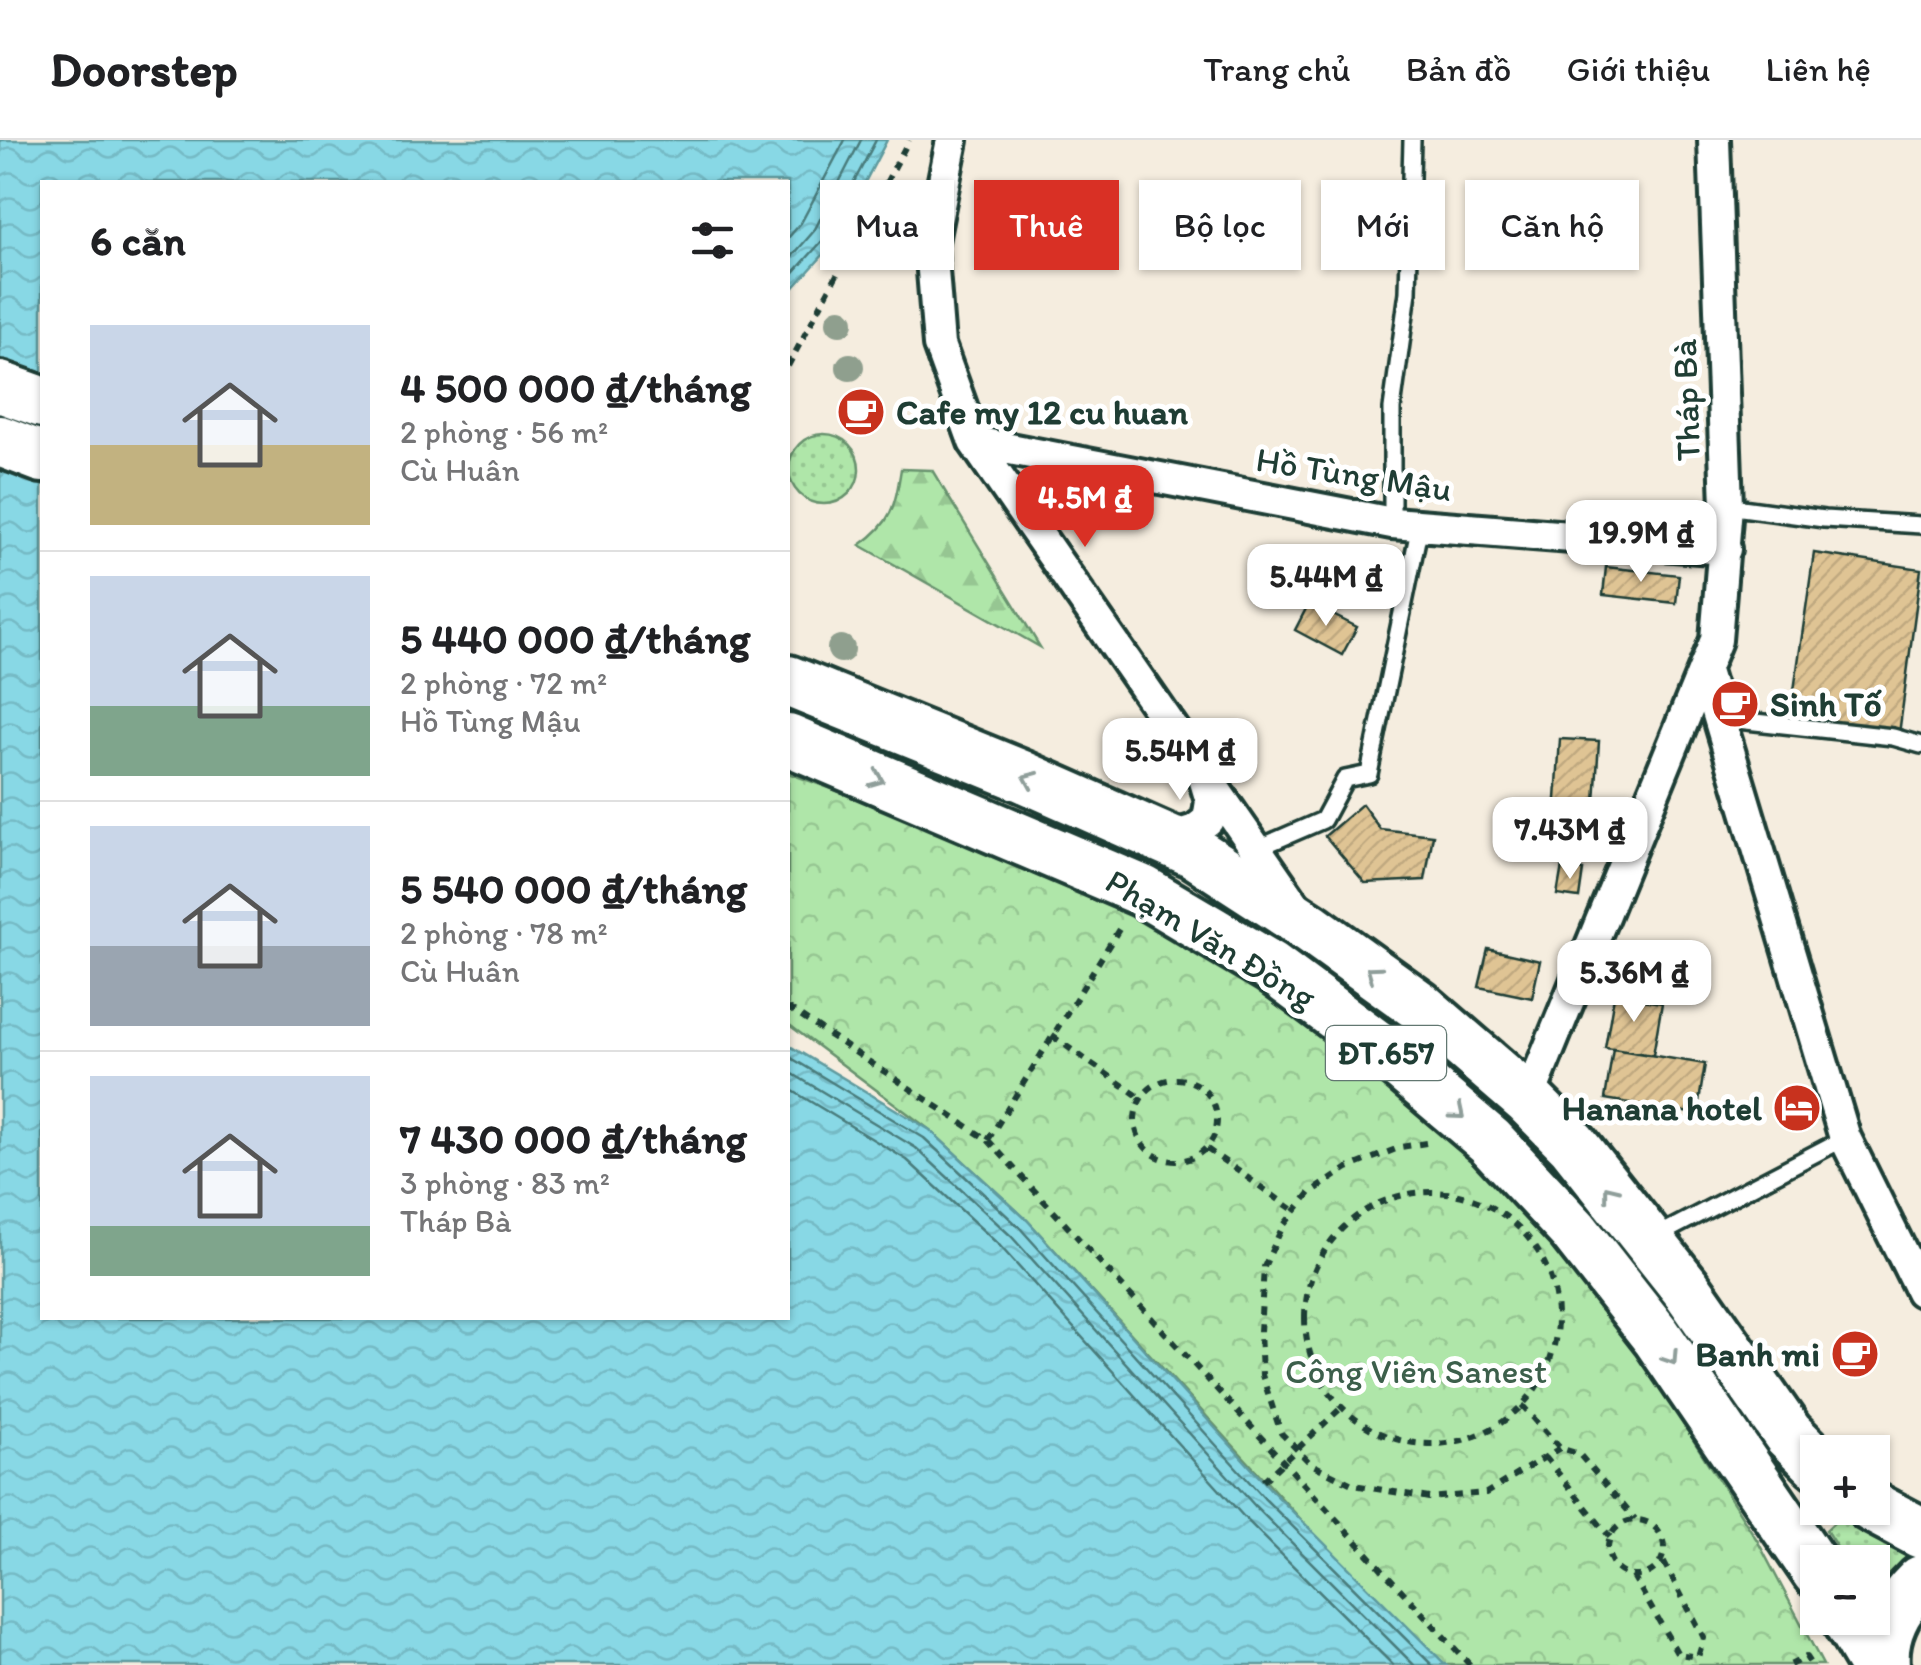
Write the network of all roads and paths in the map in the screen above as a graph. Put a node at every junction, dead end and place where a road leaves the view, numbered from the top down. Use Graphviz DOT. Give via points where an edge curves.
graph roads {
  1 [pos="909,140"];
  2 [pos="952,140"];
  3 [pos="1412,140"];
  4 [pos="1714,140"];
  5 [pos="790,362"];
  6 [pos="0,387"];
  7 [pos="40,401"];
  8 [pos="0,442"];
  9 [pos="974,442"];
  10 [pos="40,456"];
  11 [pos="1727,506"];
  12 [pos="1406,524"];
  13 [pos="1921,525"];
  14 [pos="1725,549"];
  15 [pos="1705,671"];
  16 [pos="790,682"];
  17 [pos="1719,718"];
  18 [pos="790,741"];
  19 [pos="1921,745"];
  20 [pos="1201,770"];
  21 [pos="1164,839"];
  22 [pos="1256,849"];
  23 [pos="1143,891"];
  24 [pos="1312,928"];
  25 [pos="790,1009"];
  26 [pos="1052,1036"];
  27 [pos="1142,1098"];
  28 [pos="1528,1100"];
  29 [pos="1482,1133"];
  30 [pos="1844,1138"];
  31 [pos="988,1140"];
  32 [pos="1207,1149"];
  33 [pos="1295,1210"];
  34 [pos="1648,1240"];
  35 [pos="1921,1292"];
  36 [pos="1522,1405"];
  37 [pos="1341,1408"];
  38 [pos="1726,1441"];
  39 [pos="1800,1446"];
  40 [pos="1560,1448"];
  41 [pos="1297,1450"];
  42 [pos="1545,1457"];
  43 [pos="1283,1462"];
  44 [pos="1263,1481"];
  45 [pos="1890,1517"];
  46 [pos="1636,1520"];
  47 [pos="1921,1533"];
  48 [pos="1610,1538"];
  49 [pos="1800,1547"];
  50 [pos="1662,1560"];
  51 [pos="1800,1574"];
  52 [pos="1633,1576"];
  53 [pos="1921,1580"];
  54 [pos="1832,1635"];
  55 [pos="1856,1635"];
  56 [pos="1700,1661"];
  57 [pos="1470,1665"];
  58 [pos="1790,1665"];
  59 [pos="1811,1665"];
  60 [pos="1847,1665"];
  61 [pos="1874,1665"];
  62 [pos="1884,1665"];
  1 -- 5 [label="path"];
  2 -- 9 [label="street" via="931,246 939,345"];
  3 -- 12 [label="lane" via="1408,292 1392,410"];
  4 -- 11 [label="street, Tháp Bà"];
  6 -- 7 [label="main road"];
  8 -- 10 [label="main road"];
  9 -- 12 [label="street, Hồ Tùng Mậu"];
  9 -- 20 [label="street"];
  11 -- 13 [label="lane"];
  11 -- 14 [label="street, Tháp Bà"];
  12 -- 14 [label="street, Hồ Tùng Mậu"];
  12 -- 22 [label="lane" via="1369,774 1346,779 1323,820"];
  14 -- 15 [label="street, Tháp Bà" via="1716,640"];
  15 -- 17 [label="street"];
  15 -- 28 [label="street, Tháp Bà"];
  21 -- 16 [label="main road, Phạm Văn Đồng / ĐT.657, one-way"];
  17 -- 19 [label="lane"];
  17 -- 30 [label="street"];
  18 -- 23 [label="main road, Phạm Văn Đồng / ĐT.657, one-way"];
  20 -- 21 [label="street" via="1211,801 1208,820"];
  20 -- 22 [label="street"];
  21 -- 24 [label="main road, Phạm Văn Đồng / ĐT.657"];
  22 -- 24 [label="street"];
  23 -- 26 [label="path"];
  23 -- 29 [label="main road, Phạm Văn Đồng / ĐT.657, one-way" via="1271,967"];
  28 -- 24 [label="main road, Phạm Văn Đồng / ĐT.657, one-way" via="1418,1005"];
  25 -- 31 [label="path"];
  26 -- 27 [label="path"];
  26 -- 31 [label="path"];
  27 -- 32 [label="path" via="1134,1124 1156,1157 1183,1162"];
  27 -- 32 [label="path" via="1176,1078 1201,1087 1218,1124"];
  34 -- 28 [label="main road, Phạm Văn Đồng / ĐT.657, one-way"];
  29 -- 33 [label="path" via="1401,1147 1348,1168"];
  29 -- 38 [label="main road, Phạm Văn Đồng / ĐT.657, one-way" via="1572,1230 1657,1337"];
  30 -- 34 [label="lane"];
  30 -- 35 [label="street"];
  31 -- 43 [label="path"];
  32 -- 33 [label="path"];
  33 -- 41 [label="path" via="1264,1267 1260,1332 1262,1375 1281,1433"];
  34 -- 39 [label="main road, Phạm Văn Đồng / ĐT.657"];
  36 -- 37 [label="path" via="1495,1428 1456,1443 1414,1444 1375,1432"];
  36 -- 37 [label="path" via="1548,1365 1558,1324 1552,1282 1534,1244 1505,1214 1467,1196 1426,1191 1385,1199 1349,1221 1322,1253 1307,1292 1306,1334 1317,1374"];
  36 -- 40 [label="path"];
  37 -- 41 [label="path"];
  38 -- 49 [label="main road, Phạm Văn Đồng / ĐT.657"];
  38 -- 51 [label="main road"];
  40 -- 42 [label="path"];
  40 -- 46 [label="path" via="1580,1454"];
  41 -- 42 [label="path" via="1354,1484 1428,1498 1486,1493"];
  41 -- 43 [label="path"];
  42 -- 48 [label="path"];
  43 -- 44 [label="path"];
  43 -- 57 [label="path"];
  45 -- 47 [label="main road"];
  46 -- 48 [label="path"];
  46 -- 50 [label="path" via="1661,1534"];
  48 -- 52 [label="path" via="1612,1564"];
  50 -- 52 [label="path" via="1646,1575"];
  50 -- 56 [label="path" via="1704,1638"];
  52 -- 56 [label="path" via="1678,1654"];
  53 -- 62 [label="main road" via="1888,1629"];
  54 -- 60 [label="main road"];
  55 -- 61 [label="main road"];
  58 -- 59 [label="path" via="1806,1657"];
}
